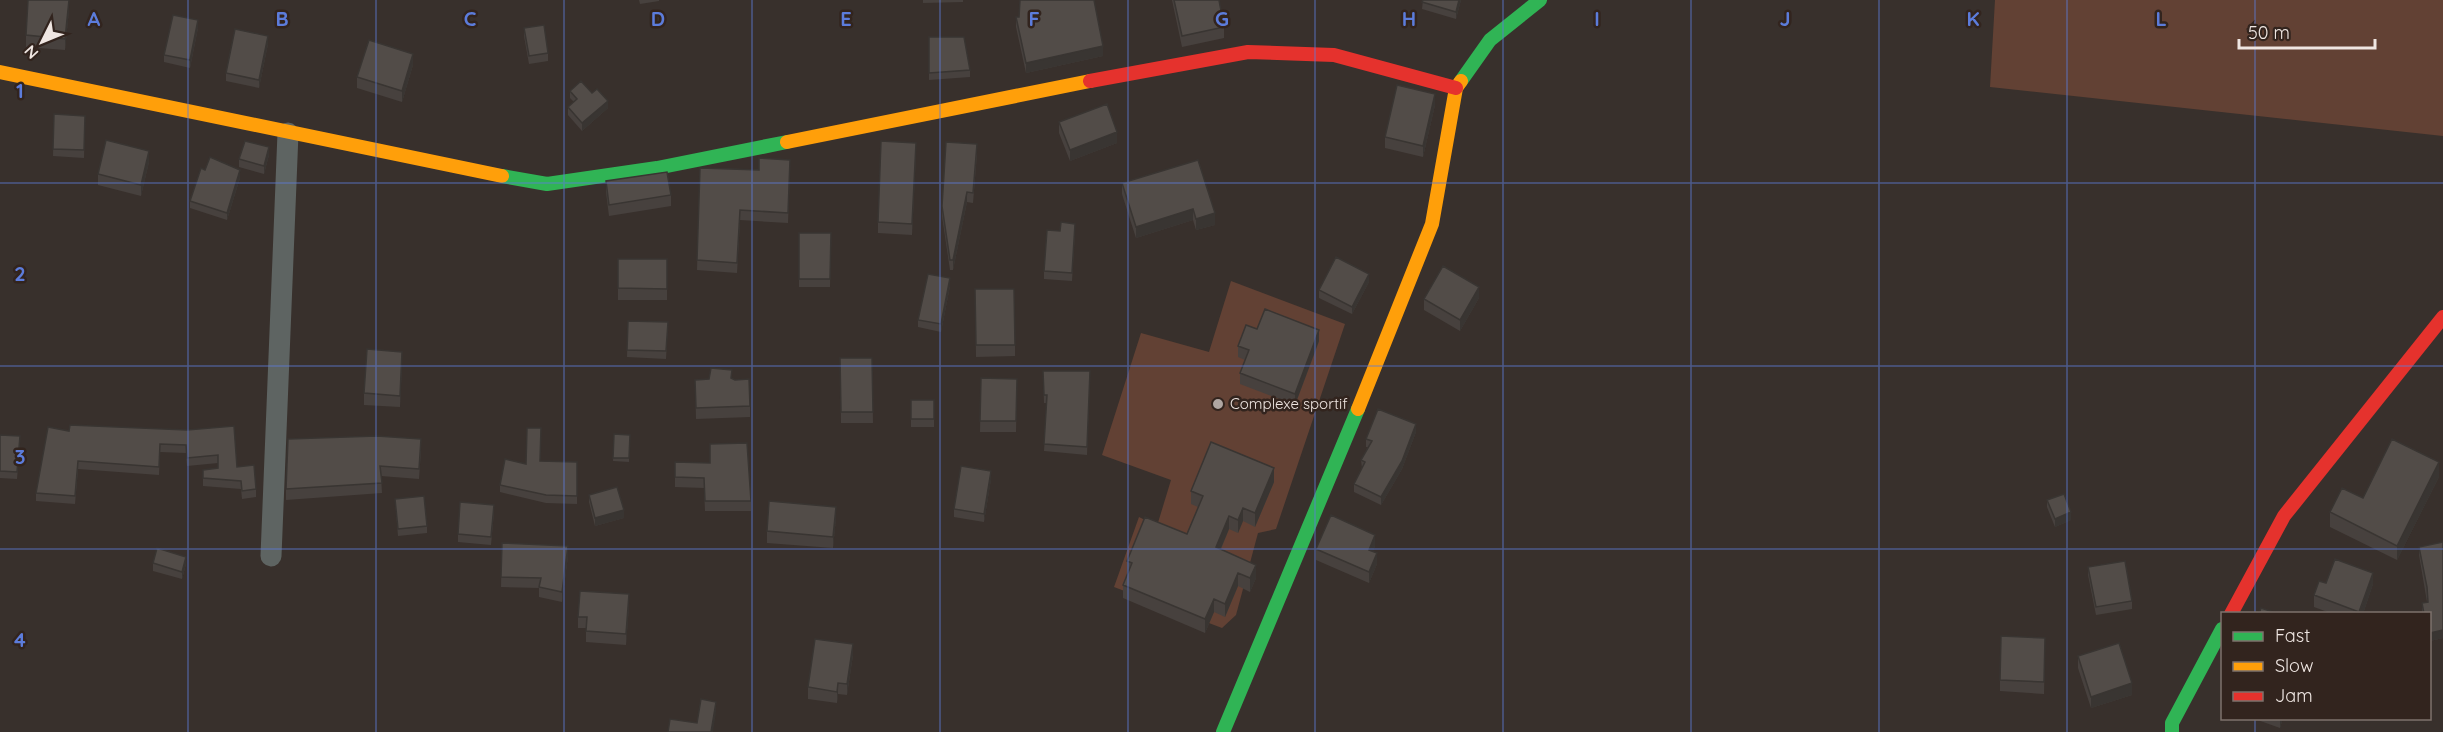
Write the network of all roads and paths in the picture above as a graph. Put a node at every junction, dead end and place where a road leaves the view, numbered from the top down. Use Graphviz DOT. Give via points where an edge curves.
graph roads {
  1 [pos="1540,0"];
  2 [pos="0,72"];
  3 [pos="1456,88"];
  4 [pos="288,133"];
  5 [pos="2443,317"];
  6 [pos="271,556"];
  7 [pos="2232,612"];
  8 [pos="2221,633"];
  9 [pos="1223,732"];
  10 [pos="2172,732"];
  1 -- 3 [label="street" via="1490,40"];
  2 -- 4 [label="street"];
  3 -- 4 [label="street" via="1334,55 1248,52 657,168 547,184"];
  3 -- 9 [label="street" via="1432,224"];
  4 -- 6 [label="street"];
  5 -- 7 [label="street" via="2284,516"];
  8 -- 10 [label="street" via="2172,723"];
}
